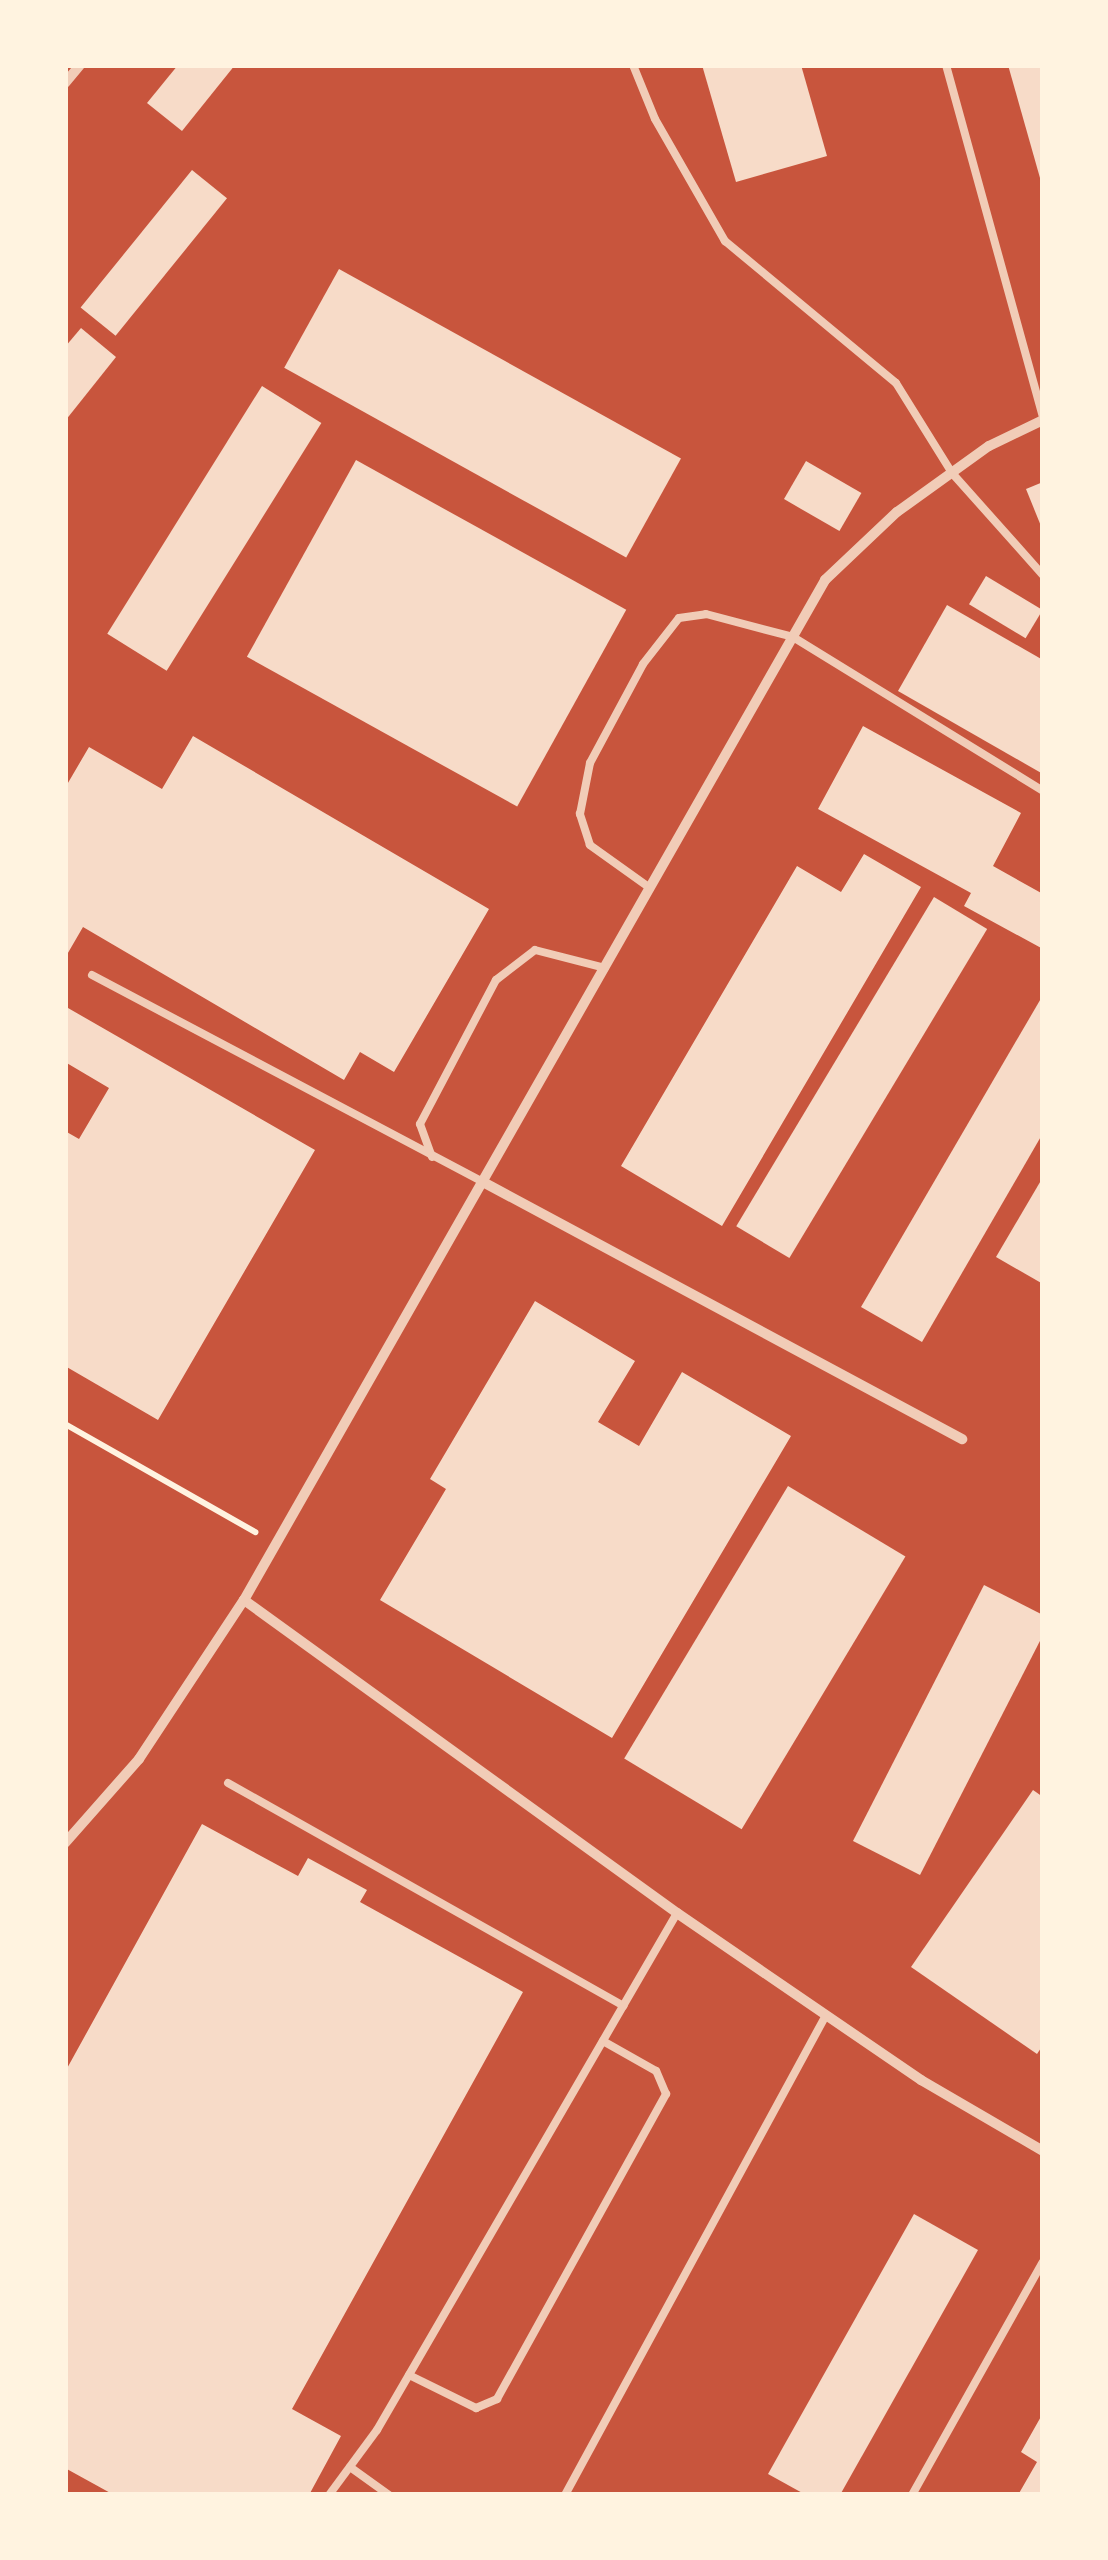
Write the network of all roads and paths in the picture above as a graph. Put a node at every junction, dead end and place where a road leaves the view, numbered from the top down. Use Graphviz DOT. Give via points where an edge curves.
graph roads {
  1 [pos="80,65"];
  2 [pos="633,65"];
  3 [pos="946,65"];
  4 [pos="65,83"];
  5 [pos="1043,418"];
  6 [pos="952,472"];
  7 [pos="1043,575"];
  8 [pos="793,636"];
  9 [pos="1043,791"];
  10 [pos="650,888"];
  11 [pos="605,968"];
  12 [pos="92,974"];
  13 [pos="435,1160"];
  14 [pos="483,1182"];
  15 [pos="65,1424"];
  16 [pos="962,1438"];
  17 [pos="274,1544"];
  18 [pos="244,1600"];
  19 [pos="228,1783"];
  20 [pos="65,1844"];
  21 [pos="677,1914"];
  22 [pos="623,2006"];
  23 [pos="826,2014"];
  24 [pos="602,2041"];
  25 [pos="1043,2151"];
  26 [pos="1043,2262"];
  27 [pos="409,2375"];
  28 [pos="350,2467"];
  29 [pos="329,2495"];
  30 [pos="389,2495"];
  31 [pos="565,2495"];
  32 [pos="912,2495"];
  1 -- 4 [label="street"];
  2 -- 6 [label="lane" via="656,119 726,240 896,383"];
  3 -- 5 [label="lane"];
  5 -- 6 [label="street"];
  6 -- 7 [label="lane"];
  6 -- 8 [label="street" via="825,580"];
  8 -- 9 [label="lane"];
  8 -- 10 [label="street"];
  8 -- 10 [label="lane" via="706,614 679,618 643,664 590,763 580,814 590,845"];
  10 -- 11 [label="street"];
  11 -- 13 [label="lane" via="535,950 496,980 420,1124 422,1145"];
  11 -- 14 [label="street"];
  12 -- 13 [label="lane"];
  13 -- 14 [label="lane"];
  14 -- 16 [label="street"];
  14 -- 17 [label="street"];
  15 -- 17 [label="path"];
  17 -- 18 [label="street"];
  18 -- 20 [label="street" via="139,1759"];
  18 -- 21 [label="street"];
  19 -- 22 [label="lane"];
  21 -- 22 [label="lane"];
  21 -- 23 [label="street"];
  22 -- 24 [label="lane"];
  23 -- 25 [label="street" via="921,2080"];
  23 -- 31 [label="lane"];
  24 -- 27 [label="lane"];
  24 -- 27 [label="lane" via="656,2071 666,2094 497,2399 476,2408"];
  26 -- 32 [label="lane"];
  27 -- 28 [label="lane"];
  28 -- 29 [label="lane"];
  28 -- 30 [label="lane"];
}
